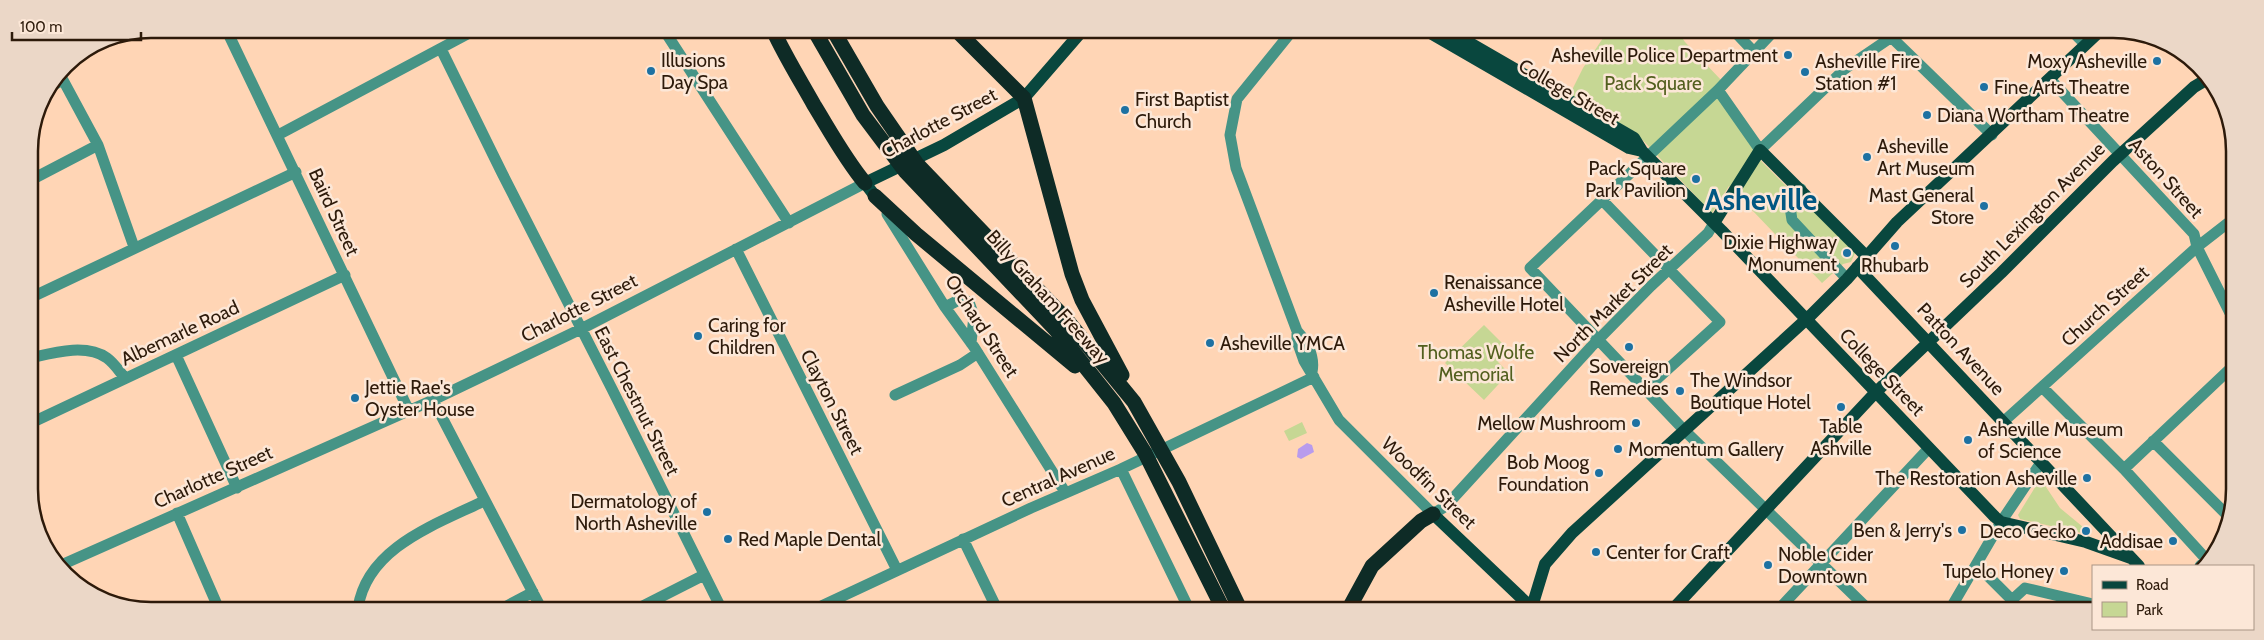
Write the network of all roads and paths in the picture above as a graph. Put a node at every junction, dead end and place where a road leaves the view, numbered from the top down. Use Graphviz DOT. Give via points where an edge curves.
graph roads {
  1 [pos="230,38"];
  2 [pos="460,38"];
  3 [pos="669,38"];
  4 [pos="777,38"];
  5 [pos="819,38"];
  6 [pos="838,38"];
  7 [pos="964,38"];
  8 [pos="1076,38"];
  9 [pos="1286,38"];
  10 [pos="1440,38"];
  11 [pos="1460,38"];
  12 [pos="1740,38"];
  13 [pos="1767,38"];
  14 [pos="1887,38"];
  15 [pos="1896,38"];
  16 [pos="2079,38"];
  17 [pos="2092,38"];
  18 [pos="2085,44"];
  19 [pos="441,49"];
  20 [pos="1755,53"];
  21 [pos="2050,79"];
  22 [pos="63,80"];
  23 [pos="2203,82"];
  24 [pos="1718,90"];
  25 [pos="1024,98"];
  26 [pos="1559,101"];
  27 [pos="278,135"];
  28 [pos="1992,135"];
  29 [pos="98,145"];
  30 [pos="1760,150"];
  31 [pos="1645,154"];
  32 [pos="2121,154"];
  33 [pos="296,172"];
  34 [pos="38,176"];
  35 [pos="865,182"];
  36 [pos="1801,189"];
  37 [pos="876,196"];
  38 [pos="1602,200"];
  39 [pos="789,223"];
  40 [pos="1714,223"];
  41 [pos="2226,224"];
  42 [pos="134,247"];
  43 [pos="2197,247"];
  44 [pos="736,249"];
  45 [pos="1866,256"];
  46 [pos="1857,267"];
  47 [pos="1669,270"];
  48 [pos="344,275"];
  49 [pos="1847,279"];
  50 [pos="38,294"];
  51 [pos="2226,304"];
  52 [pos="945,307"];
  53 [pos="1805,320"];
  54 [pos="581,330"];
  55 [pos="1598,340"];
  56 [pos="1928,341"];
  57 [pos="971,343"];
  58 [pos="978,353"];
  59 [pos="176,355"];
  60 [pos="38,357"];
  61 [pos="2226,373"];
  62 [pos="1313,374"];
  63 [pos="125,378"];
  64 [pos="2042,387"];
  65 [pos="1646,389"];
  66 [pos="1875,393"];
  67 [pos="895,395"];
  68 [pos="433,400"];
  69 [pos="1134,402"];
  70 [pos="1114,403"];
  71 [pos="409,411"];
  72 [pos="38,419"];
  73 [pos="2003,422"];
  74 [pos="1684,430"];
  75 [pos="2153,441"];
  76 [pos="1929,448"];
  77 [pos="2040,464"];
  78 [pos="1121,469"];
  79 [pos="2124,469"];
  80 [pos="237,488"];
  81 [pos="1065,492"];
  82 [pos="484,500"];
  83 [pos="1766,510"];
  84 [pos="2224,512"];
  85 [pos="177,513"];
  86 [pos="1433,514"];
  87 [pos="2002,522"];
  88 [pos="963,539"];
  89 [pos="2201,561"];
  90 [pos="2135,562"];
  91 [pos="66,563"];
  92 [pos="1820,564"];
  93 [pos="1977,565"];
  94 [pos="897,570"];
  95 [pos="1203,571"];
  96 [pos="704,575"];
  97 [pos="533,592"];
  98 [pos="2012,600"];
  99 [pos="216,602"];
  100 [pos="360,602"];
  101 [pos="514,602"];
  102 [pos="538,602"];
  103 [pos="652,602"];
  104 [pos="718,602"];
  105 [pos="828,602"];
  106 [pos="994,602"];
  107 [pos="1186,602"];
  108 [pos="1211,602"];
  109 [pos="1231,602"];
  110 [pos="1233,602"];
  111 [pos="1352,602"];
  112 [pos="1525,602"];
  113 [pos="1534,602"];
  114 [pos="1680,602"];
  115 [pos="1785,602"];
  116 [pos="1861,602"];
  117 [pos="1954,602"];
  118 [pos="2084,602"];
  1 -- 27 [label="street, Baird Street"];
  2 -- 19 [label="street"];
  3 -- 39 [label="street"];
  4 -- 35 [label="highway" via="833,137"];
  5 -- 70 [label="highway, Billy Graham Freeway" via="863,115 905,171 1056,330"];
  6 -- 69 [label="highway, Billy Graham Freeway" via="877,106 917,164 1066,319"];
  7 -- 25 [label="highway"];
  8 -- 25 [label="main road, Charlotte Street"];
  9 -- 62 [label="street, Woodfin Street" via="1237,99 1231,122 1232,152 1297,331 1304,338 1312,357"];
  10 -- 26 [label="main road, College Street"];
  11 -- 26 [label="main road, College Street"];
  12 -- 20 [label="street"];
  13 -- 20 [label="street"];
  14 -- 30 [label="street" via="1846,68"];
  15 -- 28 [label="street"];
  16 -- 18 [label="street"];
  17 -- 18 [label="main road"];
  18 -- 21 [label="main road"];
  19 -- 27 [label="street"];
  19 -- 54 [label="street, East Chestnut Street"];
  20 -- 24 [label="street"];
  21 -- 28 [label="main road"];
  21 -- 32 [label="street, Aston Street"];
  22 -- 29 [label="street"];
  23 -- 32 [label="main road, South Lexington Avenue"];
  24 -- 30 [label="street"];
  24 -- 31 [label="street"];
  25 -- 35 [label="main road, Charlotte Street" via="944,145"];
  25 -- 69 [label="highway" via="1072,274"];
  26 -- 31 [label="main road, College Street" via="1634,138"];
  27 -- 33 [label="street, Baird Street"];
  28 -- 45 [label="main road" via="1897,222"];
  29 -- 34 [label="street"];
  29 -- 42 [label="street"];
  30 -- 36 [label="main road"];
  30 -- 40 [label="main road"];
  31 -- 38 [label="street"];
  31 -- 40 [label="main road, College Street"];
  32 -- 43 [label="street, Aston Street" via="2194,234"];
  32 -- 56 [label="main road, South Lexington Avenue" via="2001,274"];
  33 -- 42 [label="street"];
  33 -- 48 [label="street, Baird Street"];
  35 -- 37 [label="main road, Orchard Street"];
  35 -- 39 [label="street, Charlotte Street"];
  36 -- 45 [label="main road"];
  36 -- 49 [label="street" via="1790,207 1792,220"];
  37 -- 52 [label="street, Orchard Street"];
  37 -- 70 [label="highway" via="916,234 1046,340"];
  38 -- 47 [label="street"];
  38 -- 55 [label="street" via="1530,268"];
  39 -- 44 [label="street, Charlotte Street"];
  40 -- 47 [label="street, North Market Street" via="1708,234"];
  40 -- 53 [label="main road, College Street"];
  41 -- 43 [label="street, Church Street"];
  42 -- 50 [label="street"];
  43 -- 51 [label="street, Aston Street"];
  43 -- 64 [label="street, Church Street"];
  44 -- 54 [label="street, Charlotte Street"];
  44 -- 94 [label="street, Clayton Street"];
  45 -- 46 [label="main road"];
  46 -- 49 [label="main road"];
  46 -- 56 [label="main road, Patton Avenue"];
  47 -- 55 [label="street, North Market Street"];
  47 -- 65 [label="street" via="1720,322"];
  48 -- 59 [label="street, Albemarle Road"];
  48 -- 71 [label="street, Baird Street"];
  49 -- 53 [label="main road"];
  52 -- 57 [label="street, Orchard Street"];
  52 -- 57 [label="street" via="961,299 969,302 974,316"];
  53 -- 66 [label="main road, College Street"];
  53 -- 74 [label="main road"];
  54 -- 68 [label="street, Charlotte Street"];
  54 -- 96 [label="street, East Chestnut Street"];
  55 -- 65 [label="street"];
  55 -- 86 [label="street, North Market Street" via="1446,506"];
  56 -- 66 [label="main road, South Lexington Avenue"];
  56 -- 73 [label="main road, Patton Avenue"];
  57 -- 58 [label="street, Orchard Street"];
  58 -- 67 [label="street" via="960,365"];
  58 -- 81 [label="street, Orchard Street"];
  59 -- 63 [label="street, Albemarle Road"];
  59 -- 80 [label="street"];
  60 -- 63 [label="street" via="72,351 94,352 106,357"];
  61 -- 75 [label="street"];
  62 -- 78 [label="street, Central Avenue"];
  62 -- 86 [label="street, Woodfin Street" via="1340,420"];
  63 -- 72 [label="street, Albemarle Road"];
  64 -- 73 [label="street, Church Street"];
  64 -- 79 [label="street"];
  65 -- 74 [label="street"];
  66 -- 76 [label="main road, College Street"];
  66 -- 83 [label="main road, South Lexington Avenue"];
  68 -- 71 [label="street, Charlotte Street"];
  68 -- 82 [label="street"];
  69 -- 110 [label="highway, Billy Graham Freeway" via="1179,482"];
  70 -- 95 [label="highway, Billy Graham Freeway" via="1129,425"];
  71 -- 80 [label="street, Charlotte Street"];
  73 -- 77 [label="main road, Patton Avenue"];
  74 -- 83 [label="street"];
  74 -- 113 [label="main road" via="1568,538 1545,564"];
  75 -- 79 [label="street"];
  75 -- 84 [label="street"];
  76 -- 87 [label="main road, College Street"];
  76 -- 92 [label="street"];
  77 -- 87 [label="street"];
  77 -- 90 [label="main road, Patton Avenue"];
  78 -- 81 [label="street, Central Avenue"];
  78 -- 107 [label="street"];
  79 -- 89 [label="street"];
  80 -- 85 [label="street, Charlotte Street"];
  81 -- 88 [label="street, Central Avenue"];
  82 -- 97 [label="street"];
  82 -- 100 [label="street" via="392,551 366,583"];
  83 -- 92 [label="street"];
  83 -- 114 [label="main road, South Lexington Avenue"];
  85 -- 91 [label="street, Charlotte Street"];
  85 -- 99 [label="street"];
  86 -- 111 [label="highway" via="1372,566"];
  86 -- 112 [label="main road, Woodfin Street"];
  87 -- 90 [label="main road" via="2086,542"];
  87 -- 93 [label="street"];
  88 -- 94 [label="street, Central Avenue"];
  88 -- 106 [label="street"];
  92 -- 115 [label="street"];
  92 -- 116 [label="street"];
  93 -- 98 [label="street"];
  93 -- 117 [label="street"];
  94 -- 105 [label="street, Central Avenue"];
  95 -- 108 [label="highway"];
  95 -- 109 [label="highway, Billy Graham Freeway"];
  96 -- 103 [label="street"];
  96 -- 104 [label="street, East Chestnut Street"];
  97 -- 101 [label="street"];
  97 -- 102 [label="street"];
  98 -- 118 [label="street" via="2025,588"];
}
